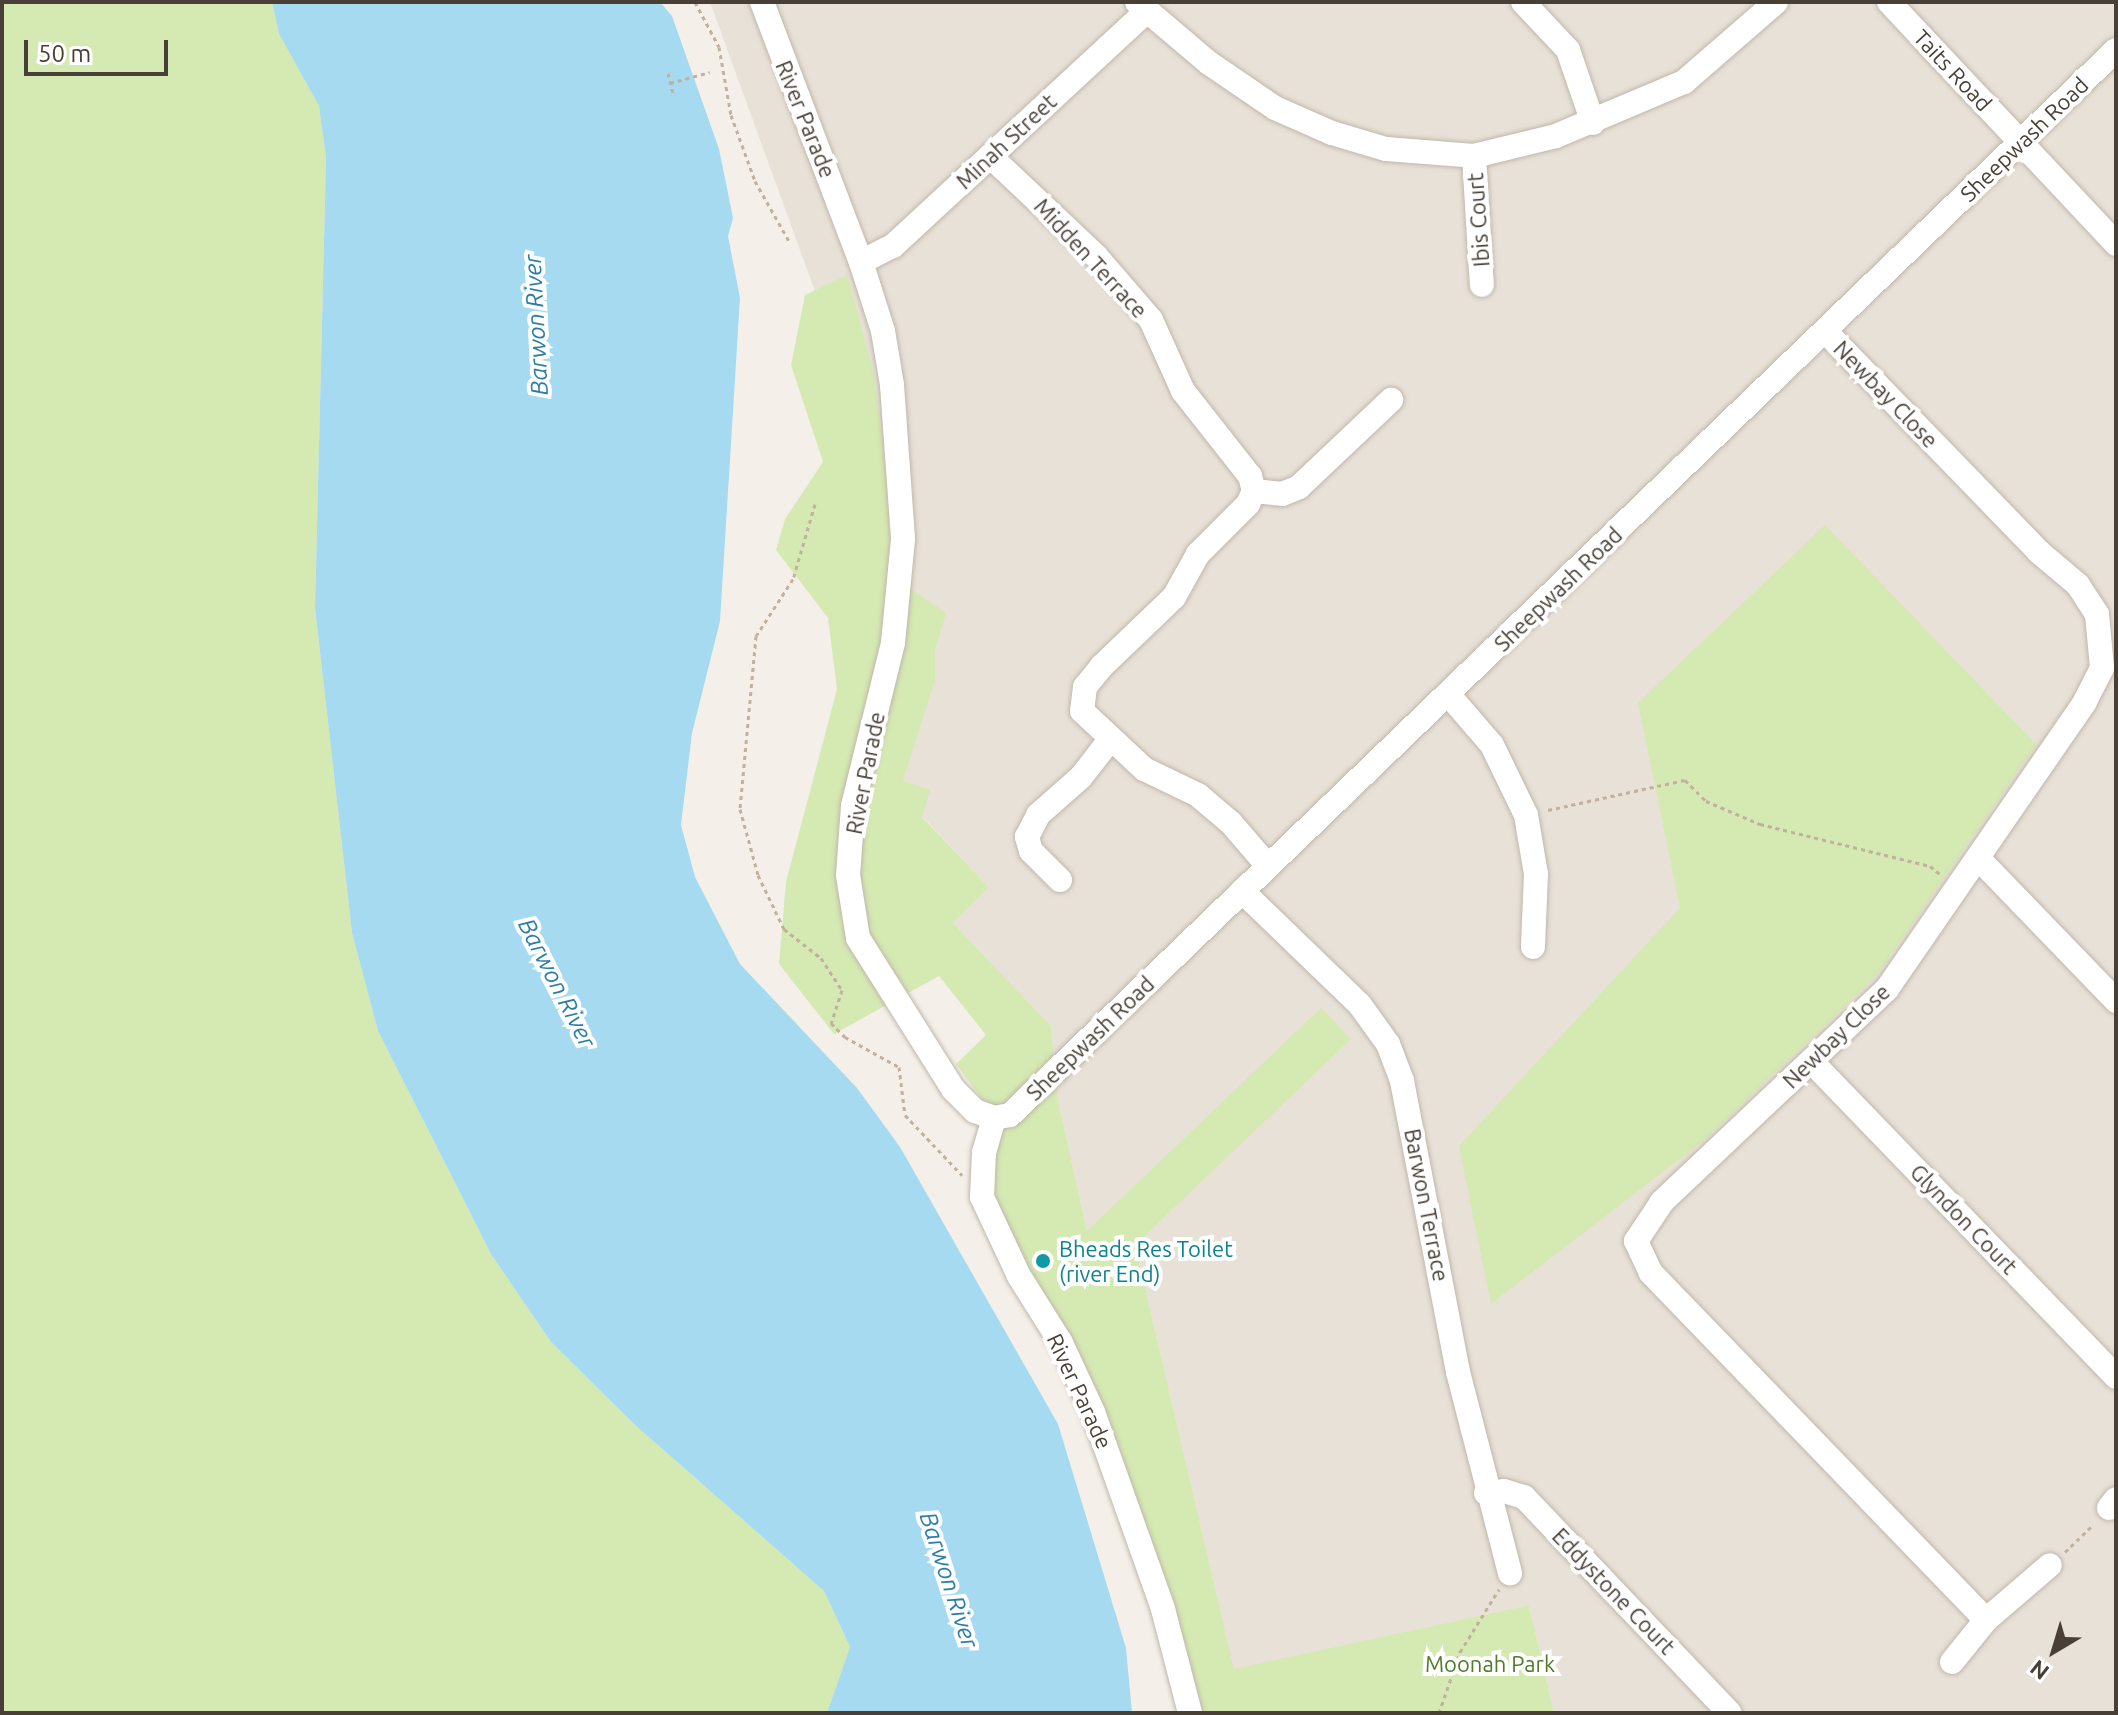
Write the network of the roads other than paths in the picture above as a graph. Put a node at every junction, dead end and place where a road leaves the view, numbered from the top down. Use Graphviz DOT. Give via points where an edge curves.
graph roads {
  1 [pos="762,2"];
  2 [pos="1523,2"];
  3 [pos="1776,2"];
  4 [pos="1889,2"];
  5 [pos="1141,7"];
  6 [pos="2116,50"];
  7 [pos="1593,123"];
  8 [pos="2020,142"];
  9 [pos="990,156"];
  10 [pos="1474,156"];
  11 [pos="2116,244"];
  12 [pos="861,262"];
  13 [pos="1482,285"];
  14 [pos="1826,332"];
  15 [pos="1391,400"];
  16 [pos="1254,491"];
  17 [pos="2109,668"];
  18 [pos="1448,694"];
  19 [pos="1109,741"];
  20 [pos="1980,860"];
  21 [pos="1268,866"];
  22 [pos="1060,880"];
  23 [pos="1242,891"];
  24 [pos="1533,947"];
  25 [pos="2116,1001"];
  26 [pos="1811,1061"];
  27 [pos="994,1118"];
  28 [pos="2116,1377"];
  29 [pos="1486,1493"];
  30 [pos="2050,1565"];
  31 [pos="1510,1573"];
  32 [pos="1986,1620"];
  33 [pos="1952,1662"];
  34 [pos="1190,1713"];
  35 [pos="1730,1713"];
  1 -- 12 [label="street, River Parade"];
  2 -- 7 [label="street" via="1568,50"];
  3 -- 7 [label="street" via="1684,82"];
  4 -- 8 [label="street, Taits Road"];
  5 -- 9 [label="street, Minah Street"];
  5 -- 10 [label="street" via="1275,108 1386,149"];
  6 -- 8 [label="street, Sheepwash Road"];
  7 -- 10 [label="street"];
  8 -- 11 [label="street, Taits Road"];
  8 -- 14 [label="street, Sheepwash Road"];
  9 -- 12 [label="street, Minah Street" via="893,246"];
  9 -- 16 [label="street, Midden Terrace" via="1096,256 1151,320 1183,391 1250,476"];
  10 -- 13 [label="street, Ibis Court"];
  12 -- 27 [label="street, River Parade" via="883,331 892,385 903,539 893,643 853,806 850,891 858,938 905,1021 953,1089 975,1111"];
  14 -- 17 [label="street, Newbay Close" via="2039,552 2078,585 2097,614"];
  14 -- 18 [label="street, Sheepwash Road"];
  15 -- 16 [label="street" via="1299,487 1282,494"];
  16 -- 19 [label="street" via="1235,521 1198,554 1174,597 1085,687 1082,711"];
  17 -- 20 [label="street, Newbay Close"];
  18 -- 21 [label="street, Sheepwash Road"];
  18 -- 24 [label="street" via="1492,745 1526,815 1536,874"];
  19 -- 21 [label="street" via="1144,769 1198,795"];
  19 -- 22 [label="street" via="1081,777 1038,815 1027,837 1031,851"];
  20 -- 25 [label="street"];
  20 -- 26 [label="street, Newbay Close" via="1887,989"];
  21 -- 23 [label="street, Sheepwash Road"];
  23 -- 27 [label="street, Sheepwash Road" via="1010,1115"];
  23 -- 29 [label="street, Barwon Terrace" via="1360,1005 1388,1044 1402,1081"];
  26 -- 28 [label="street, Glyndon Court"];
  26 -- 32 [label="street, Newbay Close" via="1647,1217 1636,1241 1640,1258"];
  27 -- 34 [label="street, River Parade" via="984,1152 982,1197 1093,1412 1163,1609"];
  29 -- 31 [label="street, Barwon Terrace"];
  29 -- 35 [label="street, Eddystone Court" via="1524,1497"];
  30 -- 32 [label="street"];
  32 -- 33 [label="street"];
}
